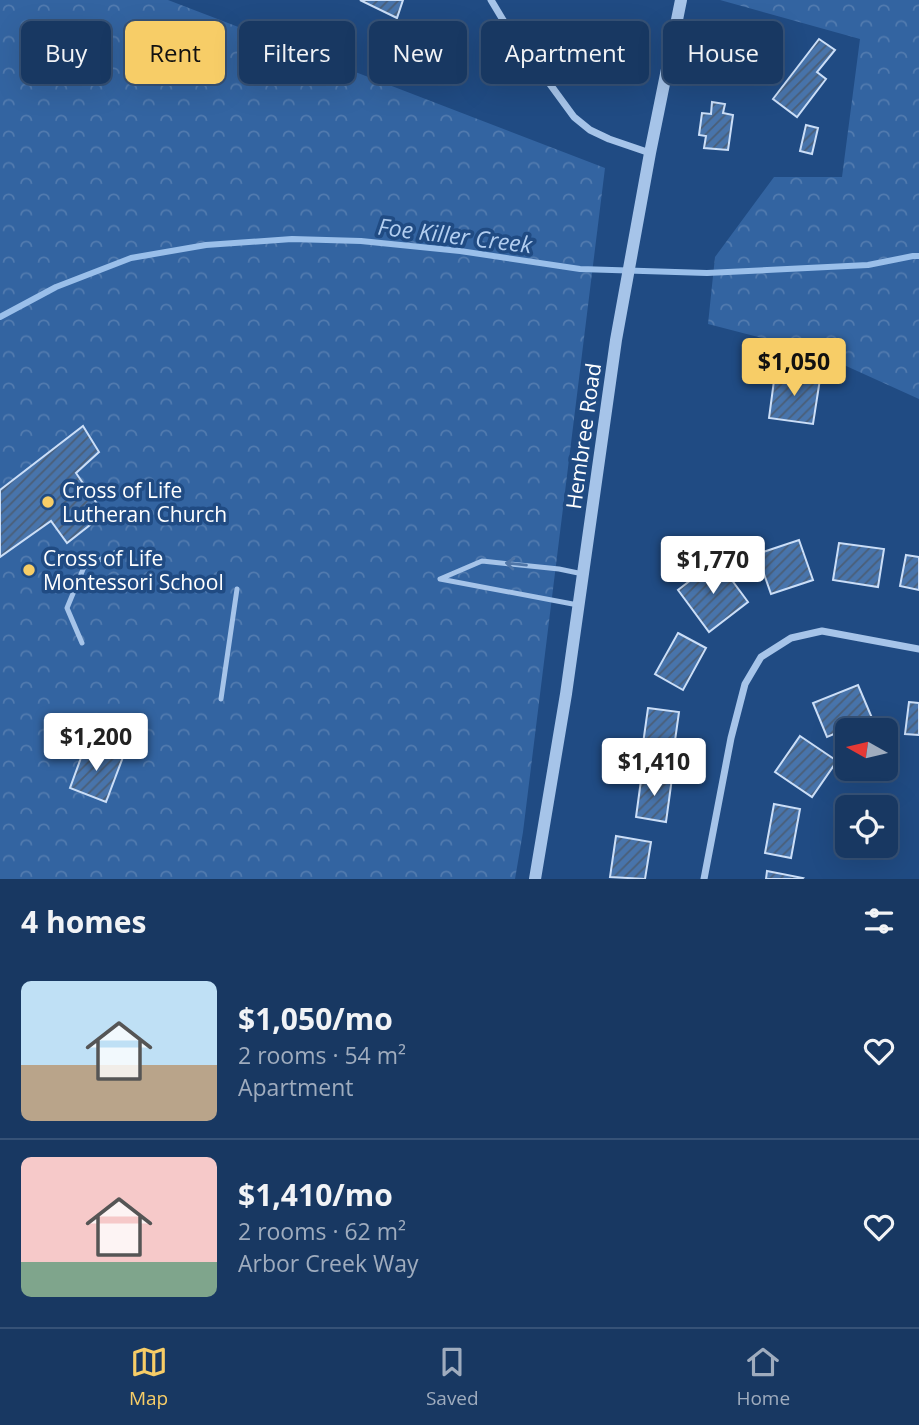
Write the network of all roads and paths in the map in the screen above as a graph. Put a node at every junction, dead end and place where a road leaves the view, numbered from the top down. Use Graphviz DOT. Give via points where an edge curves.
graph roads {
  1 [pos="491,0"];
  2 [pos="681,0"];
  3 [pos="650,153"];
  4 [pos="121,550"];
  5 [pos="583,574"];
  6 [pos="237,589"];
  7 [pos="578,605"];
  8 [pos="82,643"];
  9 [pos="919,649"];
  10 [pos="221,699"];
  11 [pos="535,879"];
  12 [pos="704,879"];
  1 -- 3 [label="street" via="574,117 609,139"];
  2 -- 3 [label="street, Hembree Road"];
  3 -- 5 [label="street, Hembree Road" via="616,340"];
  4 -- 8 [label="lane" via="84,567 75,587 67,608"];
  5 -- 7 [label="street, Hembree Road"];
  5 -- 7 [label="lane, one-way" via="482,561 440,579"];
  6 -- 10 [label="lane"];
  7 -- 11 [label="street, Hembree Road"];
  9 -- 12 [label="street" via="822,631 791,638 761,657 745,684 731,738"];
}
